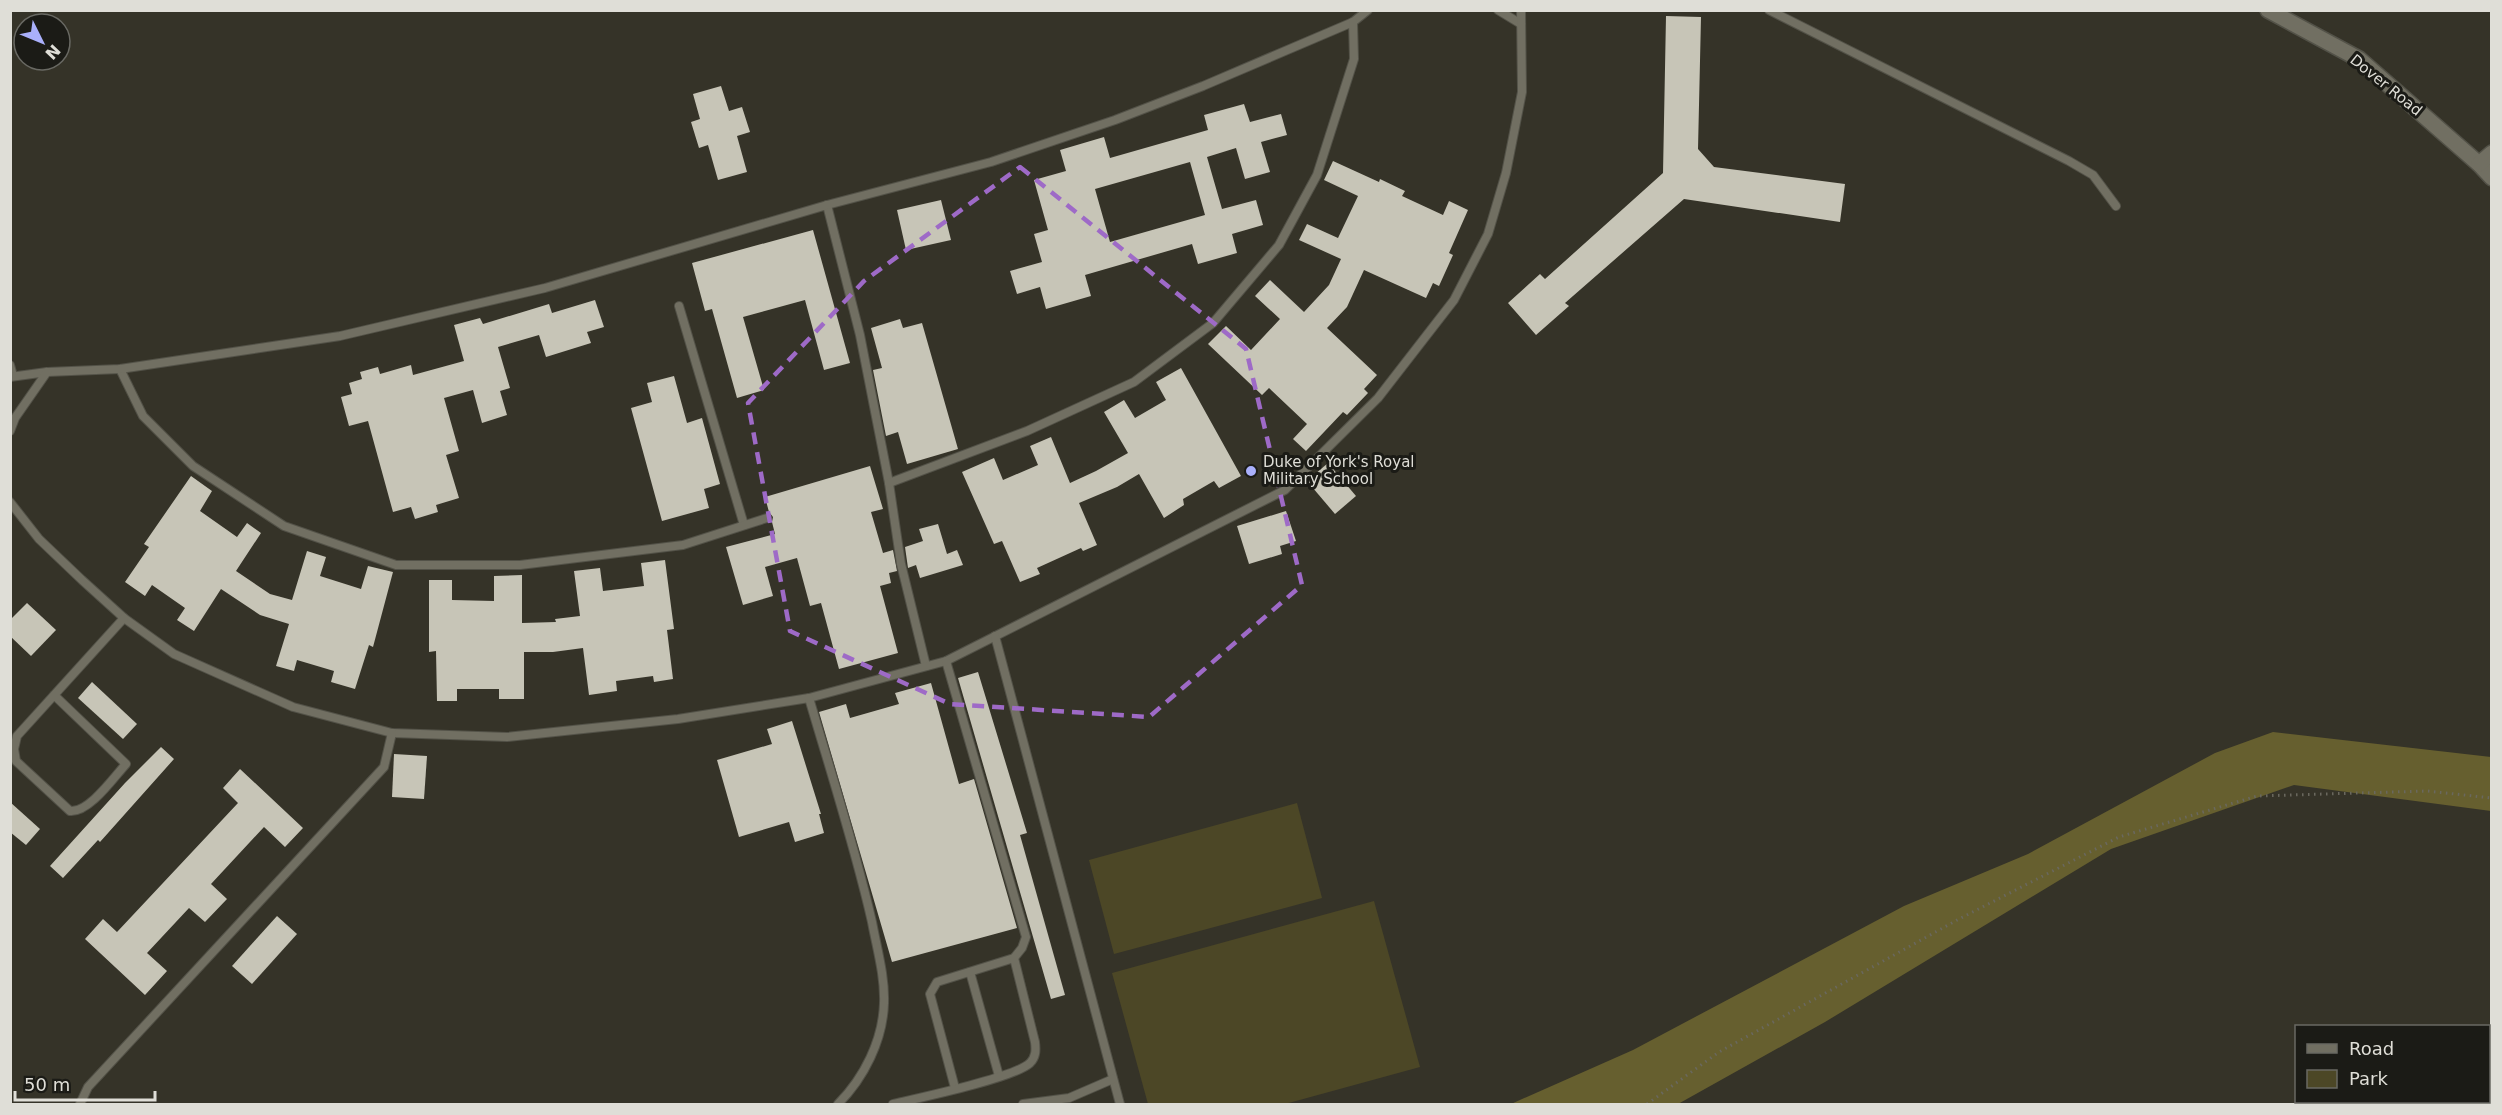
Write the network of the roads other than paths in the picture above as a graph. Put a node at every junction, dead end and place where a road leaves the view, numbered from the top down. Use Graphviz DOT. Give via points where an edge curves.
graph roads {
  1 [pos="1368,10"];
  2 [pos="1498,10"];
  3 [pos="1521,10"];
  4 [pos="1769,10"];
  5 [pos="2268,10"];
  6 [pos="1353,22"];
  7 [pos="1521,24"];
  8 [pos="2492,153"];
  9 [pos="2479,164"];
  10 [pos="2492,178"];
  11 [pos="827,205"];
  12 [pos="2116,206"];
  13 [pos="679,306"];
  14 [pos="10,365"];
  15 [pos="120,369"];
  16 [pos="47,372"];
  17 [pos="12,376"];
  18 [pos="10,431"];
  19 [pos="889,483"];
  20 [pos="10,502"];
  21 [pos="767,518"];
  22 [pos="744,525"];
  23 [pos="124,618"];
  24 [pos="995,636"];
  25 [pos="945,661"];
  26 [pos="926,666"];
  27 [pos="54,695"];
  28 [pos="809,698"];
  29 [pos="392,734"];
  30 [pos="1014,958"];
  31 [pos="970,972"];
  32 [pos="999,1076"];
  33 [pos="1113,1078"];
  34 [pos="955,1088"];
  35 [pos="80,1104"];
  36 [pos="840,1104"];
  37 [pos="893,1104"];
  38 [pos="1023,1104"];
  39 [pos="1120,1104"];
  1 -- 6 [label="lane"];
  2 -- 7 [label="lane"];
  3 -- 7 [label="lane"];
  4 -- 12 [label="lane" via="2069,161 2093,175"];
  5 -- 9 [label="street, Dover Road" via="2359,58"];
  6 -- 11 [label="lane" via="1115,120 991,162"];
  6 -- 19 [label="lane" via="1354,58 1317,175 1279,245 1213,323 1134,382 1028,431"];
  7 -- 24 [label="lane" via="1522,92 1506,173 1488,234 1454,300 1378,398 1286,490"];
  8 -- 9 [label="street"];
  9 -- 10 [label="street, Dover Road"];
  11 -- 15 [label="lane" via="545,288 419,318 340,336"];
  11 -- 19 [label="lane" via="860,335"];
  13 -- 22 [label="lane"];
  14 -- 17 [label="lane"];
  15 -- 16 [label="lane"];
  15 -- 22 [label="lane" via="143,416 193,466 284,526 396,565 520,565 683,545"];
  16 -- 17 [label="lane"];
  16 -- 18 [label="lane"];
  19 -- 26 [label="lane" via="901,564"];
  20 -- 23 [label="lane" via="39,539"];
  21 -- 22 [label="lane"];
  23 -- 27 [label="lane"];
  23 -- 29 [label="lane" via="174,654 293,707"];
  24 -- 25 [label="lane"];
  24 -- 33 [label="lane"];
  25 -- 26 [label="lane"];
  25 -- 30 [label="lane" via="1026,937"];
  26 -- 28 [label="lane"];
  27 -- 27 [label="lane" via="17,736 16,761 70,811 76,812 87,807 126,764"];
  28 -- 29 [label="lane" via="678,719 507,737"];
  28 -- 36 [label="lane" via="865,890 882,973 884,1005 875,1050"];
  29 -- 35 [label="lane" via="384,767 88,1087"];
  30 -- 31 [label="lane"];
  30 -- 32 [label="lane" via="1036,1055 1029,1064"];
  31 -- 32 [label="lane"];
  31 -- 34 [label="lane" via="936,982 930,993"];
  32 -- 34 [label="lane"];
  33 -- 38 [label="lane" via="1070,1098"];
  33 -- 39 [label="lane"];
  34 -- 37 [label="lane"];
}
